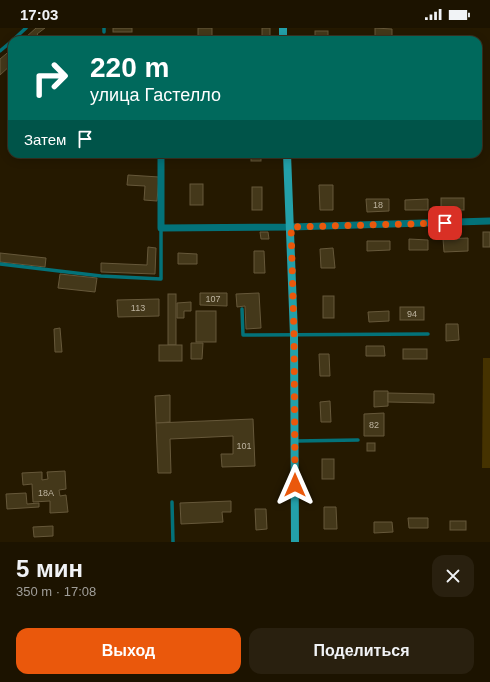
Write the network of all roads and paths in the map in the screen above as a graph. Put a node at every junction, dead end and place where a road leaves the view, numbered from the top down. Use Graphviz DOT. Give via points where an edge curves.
graph roads {
  1 [pos="26,28"];
  2 [pos="17,36"];
  3 [pos="8,44"];
  4 [pos="0,52"];
  5 [pos="161,158"];
  6 [pos="287,158"];
  7 [pos="490,221"];
  8 [pos="291,227"];
  9 [pos="161,228"];
  10 [pos="0,264"];
  11 [pos="242,309"];
  12 [pos="428,334"];
  13 [pos="294,335"];
  14 [pos="358,440"];
  15 [pos="296,442"];
  16 [pos="172,502"];
  17 [pos="173,542"];
  18 [pos="295,542"];
  1 -- 2 [label="lane"];
  3 -- 4 [label="lane"];
  5 -- 9 [label="street"];
  6 -- 8 [label="street"];
  7 -- 8 [label="street"];
  8 -- 9 [label="street"];
  8 -- 13 [label="street"];
  9 -- 10 [label="lane" via="161,278 101,276"];
  11 -- 13 [label="lane" via="243,335"];
  12 -- 13 [label="lane"];
  13 -- 15 [label="street"];
  14 -- 15 [label="lane"];
  15 -- 18 [label="street"];
  16 -- 17 [label="lane"];
}
